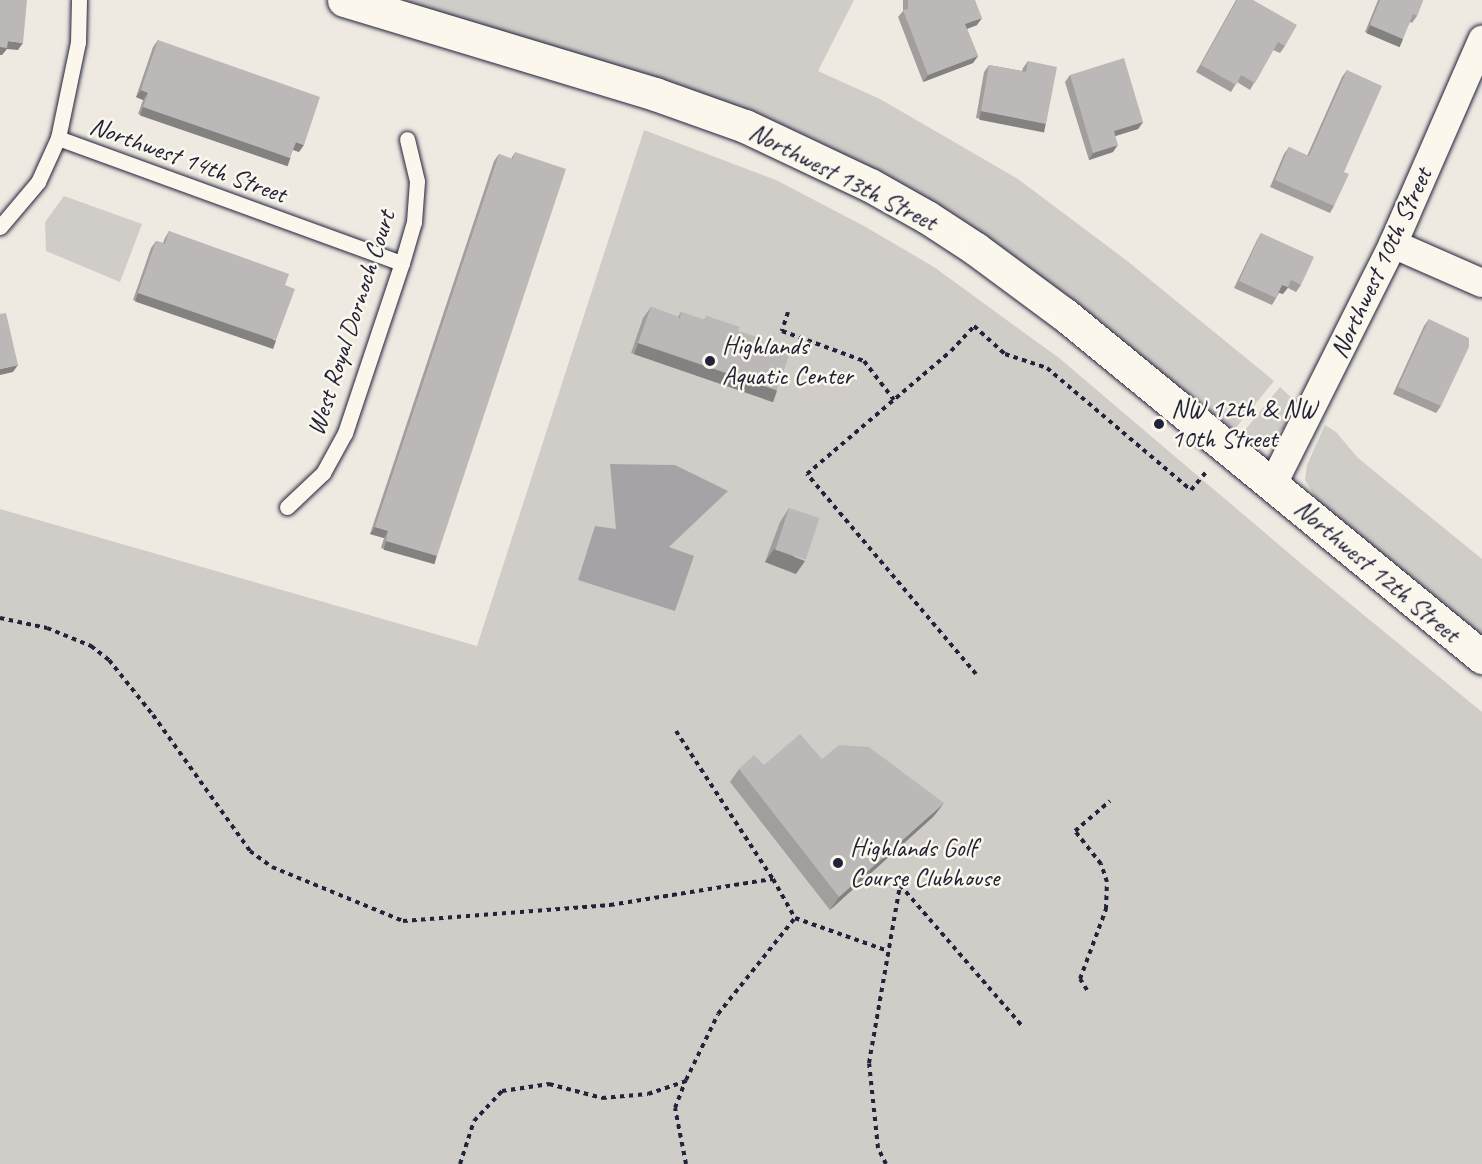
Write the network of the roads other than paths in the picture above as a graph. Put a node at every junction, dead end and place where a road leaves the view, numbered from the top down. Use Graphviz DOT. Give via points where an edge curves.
graph roads {
  1 [pos="80,0"];
  2 [pos="344,0"];
  3 [pos="1482,39"];
  4 [pos="58,138"];
  5 [pos="407,139"];
  6 [pos="0,227"];
  7 [pos="1393,244"];
  8 [pos="402,263"];
  9 [pos="1482,283"];
  10 [pos="1273,484"];
  11 [pos="287,507"];
  12 [pos="1482,657"];
  1 -- 4 [label="lane" via="78,42"];
  2 -- 10 [label="main road, Northwest 13th Street" via="684,104 745,126 870,185 927,217 1012,275"];
  3 -- 7 [label="street, Northwest 10th Street"];
  4 -- 6 [label="lane, Northwest 14th Street" via="38,182"];
  4 -- 8 [label="lane, Northwest 14th Street"];
  5 -- 8 [label="lane, West Royal Dornoch Court" via="417,181 414,222"];
  7 -- 9 [label="street"];
  7 -- 10 [label="street, Northwest 10th Street"];
  8 -- 11 [label="lane, West Royal Dornoch Court" via="345,433 322,472"];
  10 -- 12 [label="main road, Northwest 12th Street"];
}
